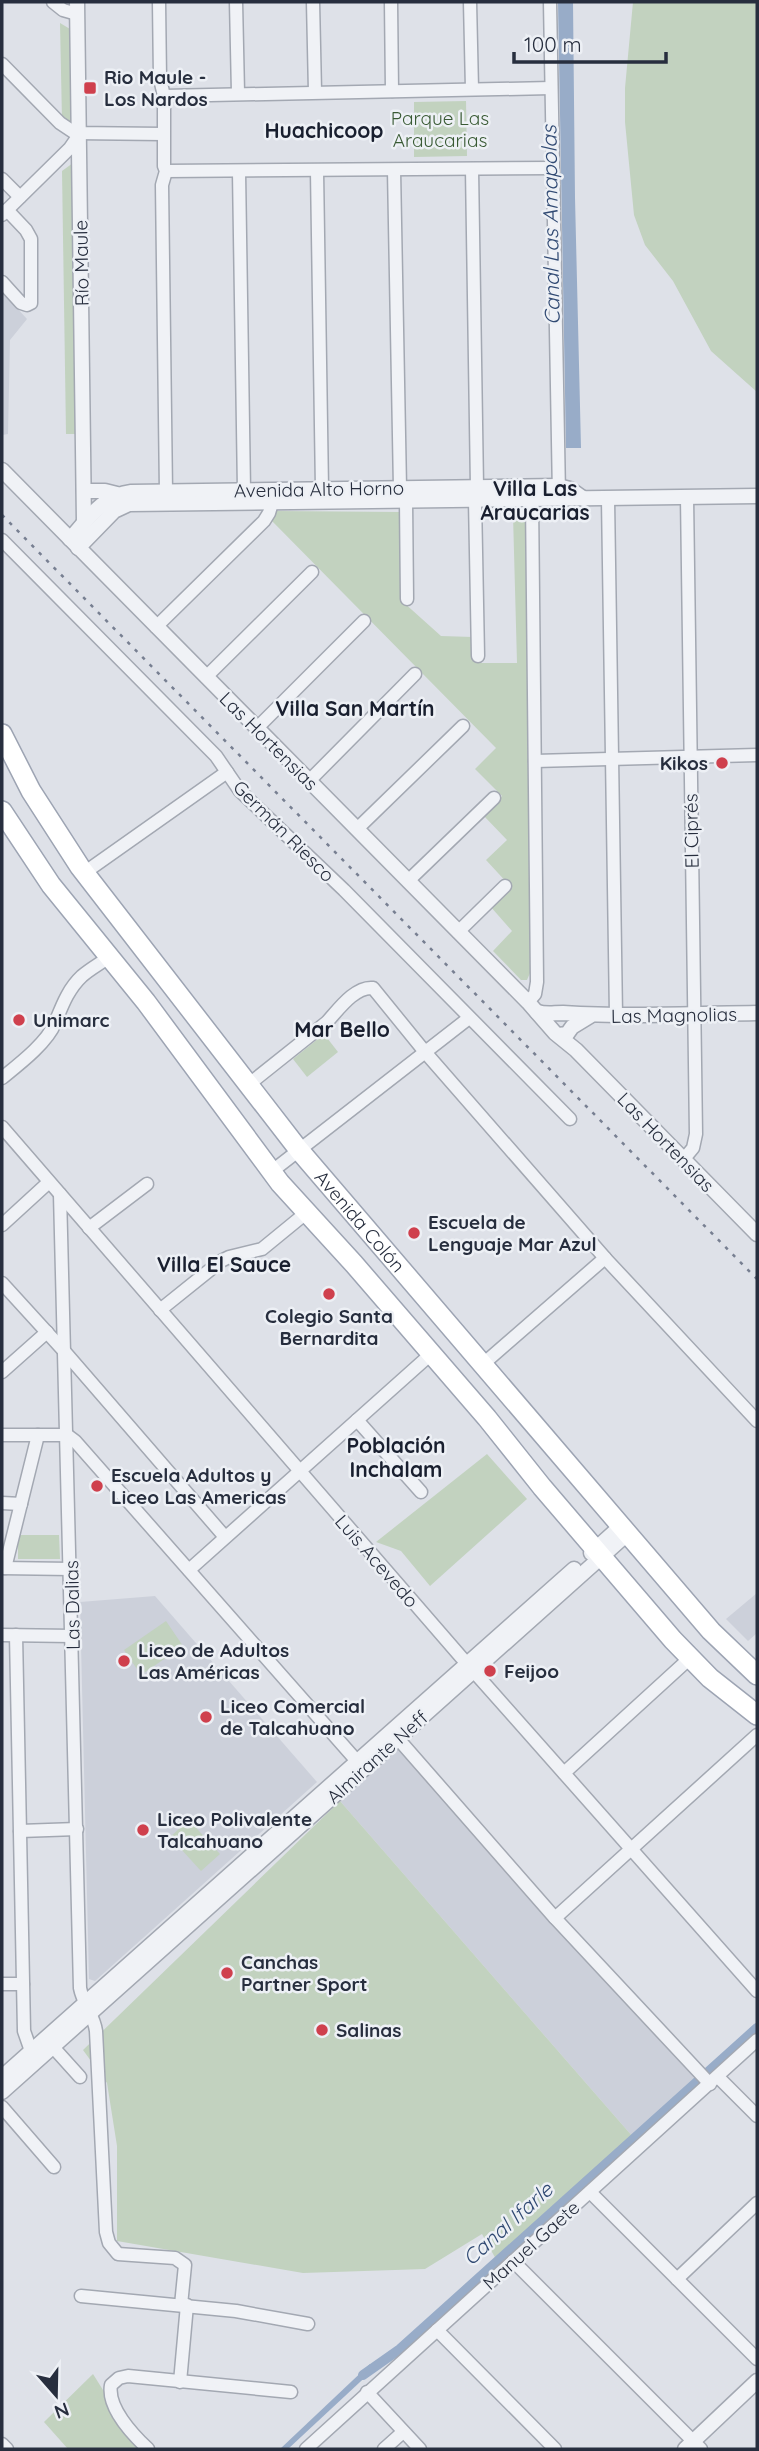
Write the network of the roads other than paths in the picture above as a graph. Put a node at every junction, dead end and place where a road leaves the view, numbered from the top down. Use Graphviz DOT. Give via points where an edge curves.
graph roads {
  1 [pos="52,2"];
  2 [pos="159,2"];
  3 [pos="236,2"];
  4 [pos="313,2"];
  5 [pos="391,2"];
  6 [pos="470,2"];
  7 [pos="550,2"];
  8 [pos="77,8"];
  9 [pos="2,64"];
  10 [pos="551,88"];
  11 [pos="472,89"];
  12 [pos="392,90"];
  13 [pos="315,92"];
  14 [pos="238,93"];
  15 [pos="164,96"];
  16 [pos="163,134"];
  17 [pos="79,135"];
  18 [pos="552,168"];
  19 [pos="472,169"];
  20 [pos="394,170"];
  21 [pos="166,171"];
  22 [pos="317,171"];
  23 [pos="239,172"];
  24 [pos="2,179"];
  25 [pos="20,197"];
  26 [pos="4,213"];
  27 [pos="2,282"];
  28 [pos="2,470"];
  29 [pos="322,489"];
  30 [pos="244,490"];
  31 [pos="84,491"];
  32 [pos="558,493"];
  33 [pos="117,494"];
  34 [pos="476,494"];
  35 [pos="403,495"];
  36 [pos="757,496"];
  37 [pos="687,497"];
  38 [pos="166,498"];
  39 [pos="608,499"];
  40 [pos="532,500"];
  41 [pos="272,503"];
  42 [pos="84,523"];
  43 [pos="2,540"];
  44 [pos="74,544"];
  45 [pos="312,572"];
  46 [pos="407,599"];
  47 [pos="363,621"];
  48 [pos="156,627"];
  49 [pos="478,656"];
  50 [pos="415,674"];
  51 [pos="206,677"];
  52 [pos="463,726"];
  53 [pos="257,728"];
  54 [pos="2,734"];
  55 [pos="757,755"];
  56 [pos="690,756"];
  57 [pos="612,758"];
  58 [pos="535,761"];
  59 [pos="227,772"];
  60 [pos="309,781"];
  61 [pos="494,798"];
  62 [pos="2,811"];
  63 [pos="357,829"];
  64 [pos="84,873"];
  65 [pos="408,881"];
  66 [pos="505,886"];
  67 [pos="458,932"];
  68 [pos="109,957"];
  69 [pos="532,1007"];
  70 [pos="757,1013"];
  71 [pos="694,1014"];
  72 [pos="616,1016"];
  73 [pos="469,1018"];
  74 [pos="563,1025"];
  75 [pos="425,1052"];
  76 [pos="2,1078"];
  77 [pos="248,1085"];
  78 [pos="570,1119"];
  79 [pos="2,1127"];
  80 [pos="299,1150"];
  81 [pos="682,1160"];
  82 [pos="271,1172"];
  83 [pos="49,1182"];
  84 [pos="147,1184"];
  85 [pos="60,1194"];
  86 [pos="306,1213"];
  87 [pos="2,1225"];
  88 [pos="89,1227"];
  89 [pos="757,1234"];
  90 [pos="605,1258"];
  91 [pos="2,1283"];
  92 [pos="160,1310"];
  93 [pos="47,1332"];
  94 [pos="64,1351"];
  95 [pos="431,1354"];
  96 [pos="482,1365"];
  97 [pos="2,1372"];
  98 [pos="357,1420"];
  99 [pos="757,1421"];
  100 [pos="2,1434"];
  101 [pos="38,1435"];
  102 [pos="67,1436"];
  103 [pos="299,1471"];
  104 [pos="421,1492"];
  105 [pos="2,1503"];
  106 [pos="21,1504"];
  107 [pos="624,1530"];
  108 [pos="225,1537"];
  109 [pos="598,1554"];
  110 [pos="4,1568"];
  111 [pos="71,1569"];
  112 [pos="188,1570"];
  113 [pos="2,1635"];
  114 [pos="16,1635"];
  115 [pos="72,1636"];
  116 [pos="690,1658"];
  117 [pos="470,1667"];
  118 [pos="757,1675"];
  119 [pos="757,1715"];
  120 [pos="394,1735"];
  121 [pos="757,1735"];
  122 [pos="360,1765"];
  123 [pos="564,1773"];
  124 [pos="77,1829"];
  125 [pos="20,1831"];
  126 [pos="631,1849"];
  127 [pos="555,1918"];
  128 [pos="2,1984"];
  129 [pos="23,1984"];
  130 [pos="757,1991"];
  131 [pos="88,2009"];
  132 [pos="757,2040"];
  133 [pos="52,2047"];
  134 [pos="31,2051"];
  135 [pos="2,2077"];
  136 [pos="80,2077"];
  137 [pos="709,2079"];
  138 [pos="2,2092"];
  139 [pos="2,2107"];
  140 [pos="757,2116"];
  141 [pos="54,2167"];
  142 [pos="590,2192"];
  143 [pos="757,2203"];
  144 [pos="513,2261"];
  145 [pos="677,2279"];
  146 [pos="81,2296"];
  147 [pos="184,2305"];
  148 [pos="308,2324"];
  149 [pos="437,2330"];
  150 [pos="757,2360"];
  151 [pos="757,2381"];
  152 [pos="180,2382"];
  153 [pos="291,2392"];
  154 [pos="367,2392"];
  155 [pos="404,2432"];
  156 [pos="693,2447"];
  157 [pos="148,2449"];
  158 [pos="306,2449"];
  159 [pos="384,2449"];
  160 [pos="420,2449"];
  161 [pos="555,2449"];
  1 -- 8 [label="street" via="63,10"];
  2 -- 15 [label="street"];
  3 -- 14 [label="street"];
  4 -- 13 [label="street"];
  5 -- 12 [label="street"];
  6 -- 11 [label="street"];
  7 -- 10 [label="street"];
  8 -- 17 [label="street, Río Maule"];
  9 -- 17 [label="street" via="65,127"];
  10 -- 11 [label="street"];
  10 -- 18 [label="street"];
  11 -- 12 [label="street"];
  12 -- 13 [label="street"];
  13 -- 14 [label="street"];
  14 -- 15 [label="street"];
  15 -- 16 [label="street"];
  16 -- 17 [label="street"];
  16 -- 21 [label="street"];
  17 -- 25 [label="street"];
  17 -- 31 [label="street, Río Maule"];
  18 -- 19 [label="street"];
  18 -- 32 [label="street"];
  19 -- 20 [label="street"];
  19 -- 34 [label="street"];
  20 -- 22 [label="street"];
  20 -- 35 [label="street"];
  21 -- 23 [label="street"];
  21 -- 38 [label="street" via="162,185"];
  22 -- 23 [label="street"];
  22 -- 29 [label="street"];
  23 -- 30 [label="street"];
  24 -- 25 [label="street"];
  25 -- 26 [label="street"];
  26 -- 27 [label="street" via="31,239 32,301 21,303"];
  28 -- 44 [label="street, Las Hortensias"];
  29 -- 30 [label="street, Avenida Alto Horno"];
  29 -- 35 [label="street, Avenida Alto Horno"];
  30 -- 38 [label="street, Avenida Alto Horno"];
  31 -- 33 [label="street, Avenida Alto Horno"];
  31 -- 42 [label="street, Río Maule"];
  32 -- 34 [label="street, Avenida Alto Horno"];
  32 -- 39 [label="street, Avenida Alto Horno"];
  32 -- 40 [label="street, Avenida Alto Horno"];
  33 -- 38 [label="street, Avenida Alto Horno"];
  33 -- 42 [label="street"];
  34 -- 35 [label="street, Avenida Alto Horno"];
  34 -- 40 [label="street, Avenida Alto Horno"];
  34 -- 49 [label="street"];
  35 -- 41 [label="street, Avenida Alto Horno"];
  35 -- 46 [label="street"];
  36 -- 37 [label="street, Avenida Alto Horno"];
  37 -- 39 [label="street, Avenida Alto Horno"];
  37 -- 56 [label="street, El Ciprés"];
  38 -- 41 [label="street, Avenida Alto Horno"];
  38 -- 44 [label="street, Avenida Alto Horno" via="121,506"];
  39 -- 57 [label="street"];
  40 -- 58 [label="street"];
  41 -- 48 [label="street" via="264,521"];
  42 -- 44 [label="street"];
  43 -- 59 [label="street, Germán Riesco"];
  44 -- 48 [label="street, Las Hortensias"];
  45 -- 51 [label="street"];
  47 -- 53 [label="street"];
  48 -- 51 [label="street, Las Hortensias"];
  50 -- 60 [label="street"];
  51 -- 53 [label="street, Las Hortensias"];
  52 -- 63 [label="street"];
  53 -- 60 [label="street, Las Hortensias"];
  54 -- 64 [label="main road, Avenida Colón" via="48,820"];
  55 -- 56 [label="street"];
  56 -- 57 [label="street"];
  56 -- 71 [label="street, El Ciprés"];
  57 -- 58 [label="street"];
  57 -- 72 [label="street"];
  58 -- 69 [label="street" via="537,986"];
  59 -- 64 [label="street"];
  59 -- 73 [label="street, Germán Riesco" via="240,791"];
  60 -- 63 [label="street, Las Hortensias"];
  61 -- 65 [label="street"];
  62 -- 68 [label="main road, Avenida Colón" via="51,885"];
  63 -- 65 [label="street, Las Hortensias"];
  64 -- 77 [label="main road, Avenida Colón"];
  65 -- 67 [label="street, Las Hortensias"];
  66 -- 67 [label="street"];
  67 -- 69 [label="street, Las Hortensias"];
  68 -- 76 [label="street" via="82,976 46,1036"];
  68 -- 82 [label="main road, Avenida Colón"];
  69 -- 74 [label="street, Las Hortensias"];
  70 -- 71 [label="street, Las Magnolias"];
  71 -- 72 [label="street, Las Magnolias"];
  71 -- 81 [label="street, El Ciprés" via="696,1139"];
  72 -- 74 [label="street, Las Magnolias" via="590,1016"];
  73 -- 75 [label="street"];
  73 -- 78 [label="street, Germán Riesco"];
  74 -- 81 [label="street, Las Hortensias" via="576,1050"];
  75 -- 77 [label="street" via="369,987"];
  75 -- 80 [label="street"];
  75 -- 90 [label="street"];
  77 -- 80 [label="main road, Avenida Colón"];
  79 -- 83 [label="street, Luis Acevedo"];
  80 -- 82 [label="street"];
  80 -- 96 [label="main road, Avenida Colón"];
  81 -- 89 [label="street, Las Hortensias"];
  82 -- 86 [label="main road, Avenida Colón"];
  83 -- 85 [label="street, Luis Acevedo"];
  83 -- 87 [label="street"];
  84 -- 88 [label="street"];
  85 -- 88 [label="street, Luis Acevedo"];
  85 -- 94 [label="street, Las Dalias"];
  86 -- 92 [label="street" via="261,1249 220,1261"];
  86 -- 95 [label="main road, Avenida Colón"];
  88 -- 92 [label="street, Luis Acevedo"];
  90 -- 96 [label="street"];
  90 -- 99 [label="street"];
  91 -- 93 [label="street"];
  92 -- 103 [label="street, Luis Acevedo"];
  93 -- 94 [label="street"];
  93 -- 97 [label="street"];
  94 -- 102 [label="street, Las Dalias"];
  94 -- 108 [label="street"];
  95 -- 98 [label="street"];
  95 -- 109 [label="main road, Avenida Colón"];
  96 -- 107 [label="main road, Avenida Colón"];
  98 -- 103 [label="street"];
  98 -- 104 [label="street"];
  100 -- 101 [label="street"];
  101 -- 102 [label="street"];
  101 -- 106 [label="street"];
  102 -- 111 [label="street, Las Dalias"];
  102 -- 112 [label="street"];
  103 -- 108 [label="street"];
  103 -- 117 [label="street, Luis Acevedo"];
  105 -- 106 [label="street"];
  106 -- 110 [label="street"];
  107 -- 109 [label="street, Almirante Neff"];
  107 -- 118 [label="main road, Avenida Colón" via="711,1631"];
  108 -- 112 [label="street"];
  109 -- 116 [label="main road, Avenida Colón"];
  109 -- 117 [label="street, Almirante Neff"];
  110 -- 111 [label="street"];
  111 -- 115 [label="street, Las Dalias"];
  112 -- 122 [label="street"];
  113 -- 114 [label="street"];
  114 -- 115 [label="street"];
  114 -- 125 [label="street"];
  115 -- 124 [label="street, Las Dalias"];
  116 -- 119 [label="main road, Avenida Colón"];
  116 -- 123 [label="street"];
  117 -- 120 [label="street, Almirante Neff"];
  117 -- 123 [label="street, Luis Acevedo"];
  120 -- 122 [label="street, Almirante Neff"];
  120 -- 127 [label="street"];
  121 -- 126 [label="street"];
  122 -- 131 [label="street, Almirante Neff"];
  123 -- 126 [label="street, Luis Acevedo"];
  124 -- 125 [label="street"];
  124 -- 131 [label="street, Las Dalias" via="80,1988"];
  125 -- 129 [label="street"];
  126 -- 127 [label="street"];
  126 -- 130 [label="street, Luis Acevedo"];
  127 -- 137 [label="street"];
  128 -- 129 [label="street"];
  129 -- 134 [label="street" via="24,2031"];
  131 -- 133 [label="street, Almirante Neff"];
  131 -- 134 [label="street, Almirante Neff"];
  131 -- 147 [label="street, Las Dalias" via="95,2024 99,2067 107,2238 118,2253 181,2261"];
  132 -- 137 [label="street, Manuel Gaete"];
  133 -- 136 [label="street"];
  133 -- 138 [label="street, Almirante Neff"];
  134 -- 135 [label="street, Almirante Neff"];
  137 -- 140 [label="street"];
  137 -- 142 [label="street, Manuel Gaete"];
  139 -- 141 [label="street"];
  142 -- 144 [label="street, Manuel Gaete"];
  142 -- 145 [label="street"];
  143 -- 145 [label="street"];
  144 -- 149 [label="street, Manuel Gaete"];
  144 -- 156 [label="street"];
  145 -- 150 [label="street"];
  146 -- 147 [label="street"];
  147 -- 148 [label="street"];
  147 -- 152 [label="street"];
  149 -- 154 [label="street, Manuel Gaete"];
  149 -- 161 [label="street"];
  151 -- 156 [label="street"];
  152 -- 153 [label="street"];
  152 -- 157 [label="street" via="128,2376 111,2385 113,2407"];
  154 -- 155 [label="street"];
  154 -- 158 [label="street, Manuel Gaete"];
  155 -- 159 [label="street"];
  155 -- 160 [label="street"];
}
